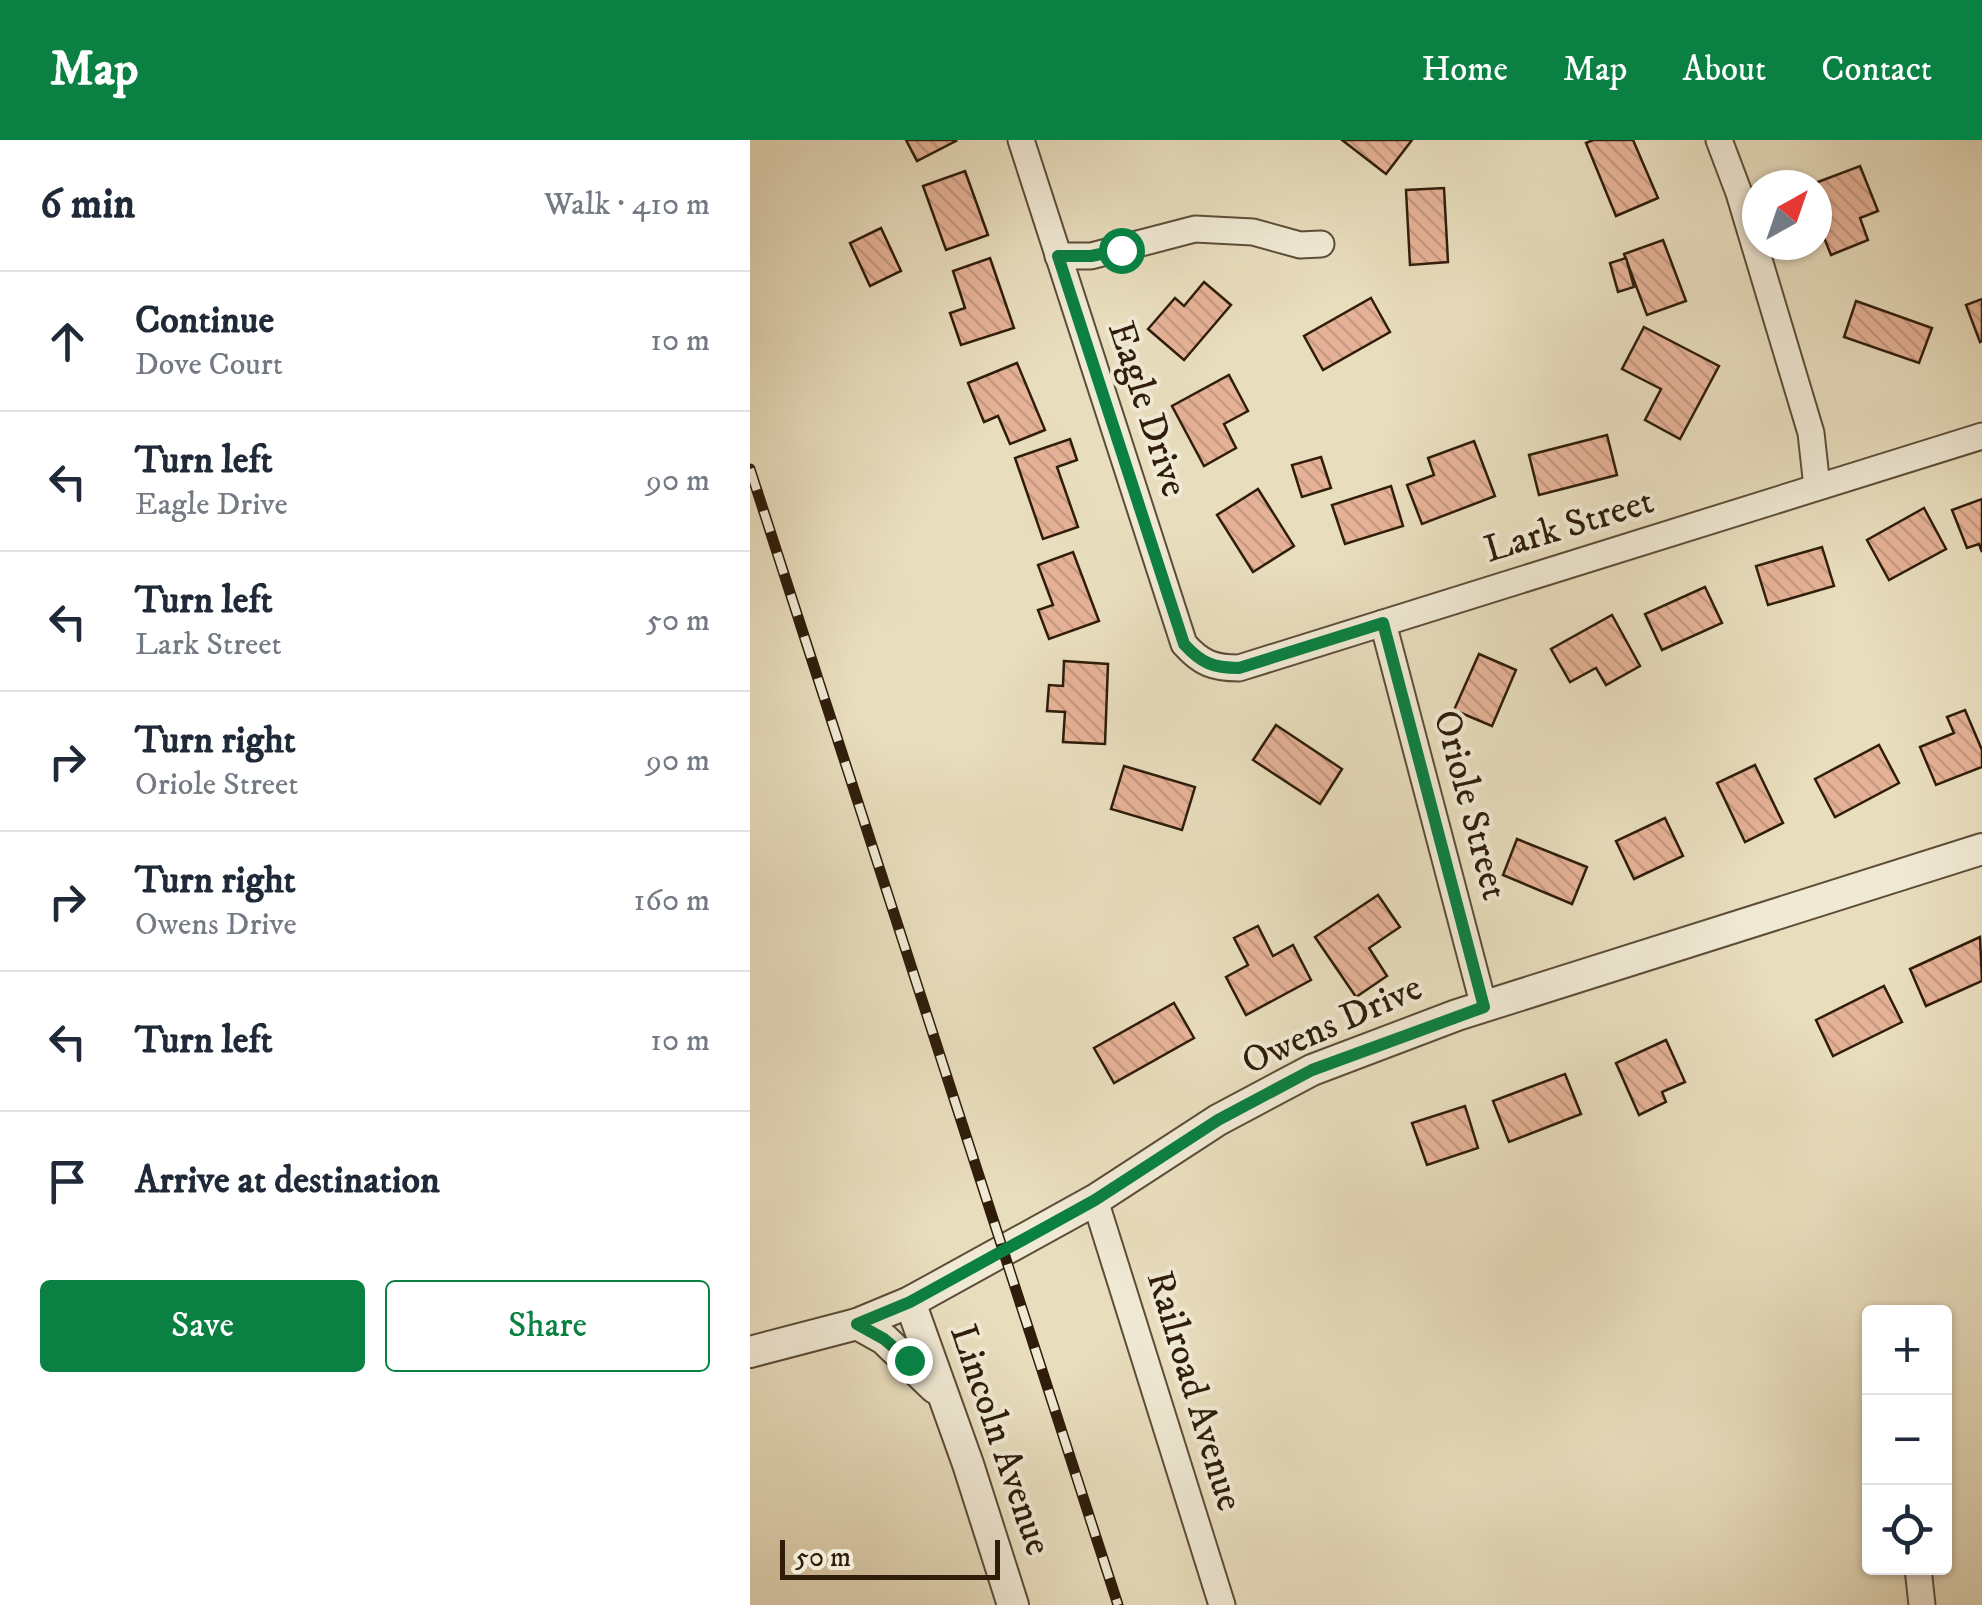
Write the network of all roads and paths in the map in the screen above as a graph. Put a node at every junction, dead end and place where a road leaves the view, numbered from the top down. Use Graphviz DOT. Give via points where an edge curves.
graph roads {
  1 [pos="1021,140"];
  2 [pos="1719,140"];
  3 [pos="1321,244"];
  4 [pos="1058,256"];
  5 [pos="1982,436"];
  6 [pos="1817,488"];
  7 [pos="1383,623"];
  8 [pos="1184,644"];
  9 [pos="1982,850"];
  10 [pos="1484,1007"];
  11 [pos="1095,1200"];
  12 [pos="910,1302"];
  13 [pos="857,1324"];
  14 [pos="750,1352"];
  15 [pos="945,1399"];
  16 [pos="1919,1575"];
  17 [pos="1013,1605"];
  18 [pos="1222,1605"];
  19 [pos="1922,1605"];
  1 -- 4 [label="street, Eagle Drive"];
  2 -- 6 [label="street" via="1811,433"];
  3 -- 4 [label="street" via="1195,230 1091,256"];
  4 -- 8 [label="street, Eagle Drive"];
  5 -- 6 [label="street, Lark Street"];
  6 -- 7 [label="street, Lark Street"];
  7 -- 8 [label="street, Lark Street" via="1239,668 1199,661"];
  7 -- 10 [label="street, Oriole Street"];
  9 -- 10 [label="street, Owens Drive"];
  10 -- 11 [label="street, Owens Drive" via="1312,1070 1218,1120"];
  11 -- 12 [label="street, Owens Drive"];
  11 -- 18 [label="street, Railroad Avenue"];
  12 -- 13 [label="street, Owens Drive"];
  12 -- 15 [label="street, Lincoln Avenue"];
  13 -- 14 [label="street, Owens Drive"];
  13 -- 15 [label="street" via="909,1360"];
  15 -- 17 [label="street, Lincoln Avenue"];
  16 -- 19 [label="street"];
}
